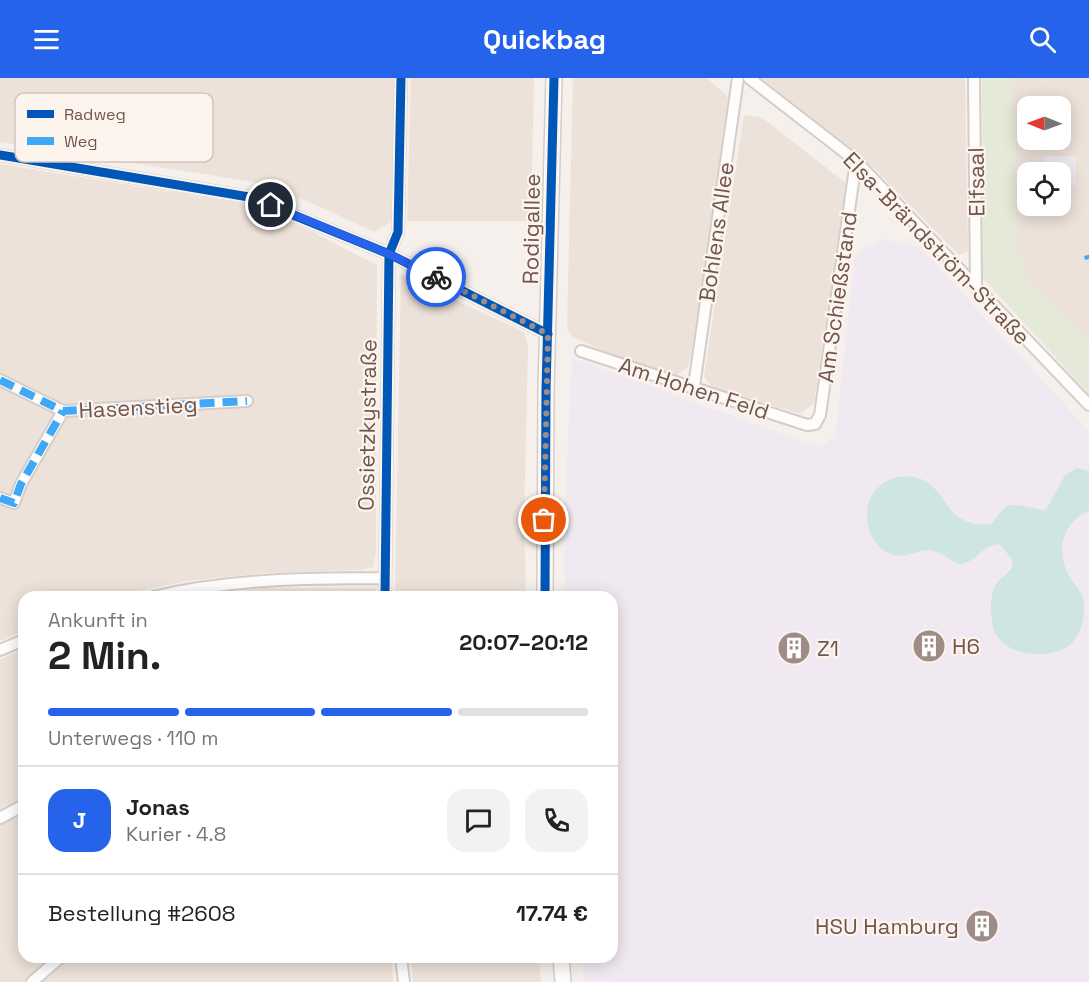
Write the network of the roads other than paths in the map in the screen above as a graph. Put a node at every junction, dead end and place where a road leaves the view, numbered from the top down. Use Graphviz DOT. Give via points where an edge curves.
graph roads {
  1 [pos="401,78"];
  2 [pos="554,78"];
  3 [pos="738,78"];
  4 [pos="749,78"];
  5 [pos="974,78"];
  6 [pos="0,155"];
  7 [pos="15,158"];
  8 [pos="856,161"];
  9 [pos="42,162"];
  10 [pos="389,254"];
  11 [pos="975,286"];
  12 [pos="548,334"];
  13 [pos="581,351"];
  14 [pos="0,380"];
  15 [pos="693,386"];
  16 [pos="247,401"];
  17 [pos="1089,405"];
  18 [pos="63,411"];
  19 [pos="807,425"];
  20 [pos="0,498"];
  21 [pos="384,578"];
  22 [pos="180,591"];
  23 [pos="385,591"];
  24 [pos="545,591"];
  25 [pos="18,642"];
  26 [pos="0,650"];
  27 [pos="18,808"];
  28 [pos="0,818"];
  29 [pos="54,963"];
  30 [pos="402,963"];
  31 [pos="561,963"];
  32 [pos="32,982"];
  33 [pos="404,982"];
  34 [pos="563,982"];
  1 -- 10 [label="street, Ossietzkystraße" via="398,232"];
  2 -- 12 [label="main road, Rodigallee"];
  3 -- 15 [label="street, Bohlens Allee"];
  4 -- 8 [label="street, Elsa-Brändström-Straße"];
  5 -- 11 [label="street, Elfsaal"];
  6 -- 7 [label="street"];
  8 -- 11 [label="street, Elsa-Brändström-Straße"];
  8 -- 19 [label="street, Am Schießstand" via="820,415 815,424"];
  9 -- 10 [label="street" via="249,197"];
  10 -- 12 [label="street"];
  10 -- 21 [label="street, Ossietzkystraße"];
  11 -- 17 [label="street, Elsa-Brändström-Straße"];
  12 -- 24 [label="main road, Rodigallee"];
  13 -- 15 [label="street, Am Hohen Feld"];
  14 -- 18 [label="street, Hasenstieg"];
  15 -- 19 [label="street, Am Hohen Feld"];
  16 -- 18 [label="street, Hasenstieg"];
  18 -- 20 [label="street" via="14,503"];
  21 -- 22 [label="street" via="262,581"];
  21 -- 23 [label="street, Ossietzkystraße"];
  25 -- 26 [label="street"];
  27 -- 28 [label="street"];
  29 -- 32 [label="street"];
  30 -- 33 [label="street"];
  31 -- 34 [label="main road"];
}
